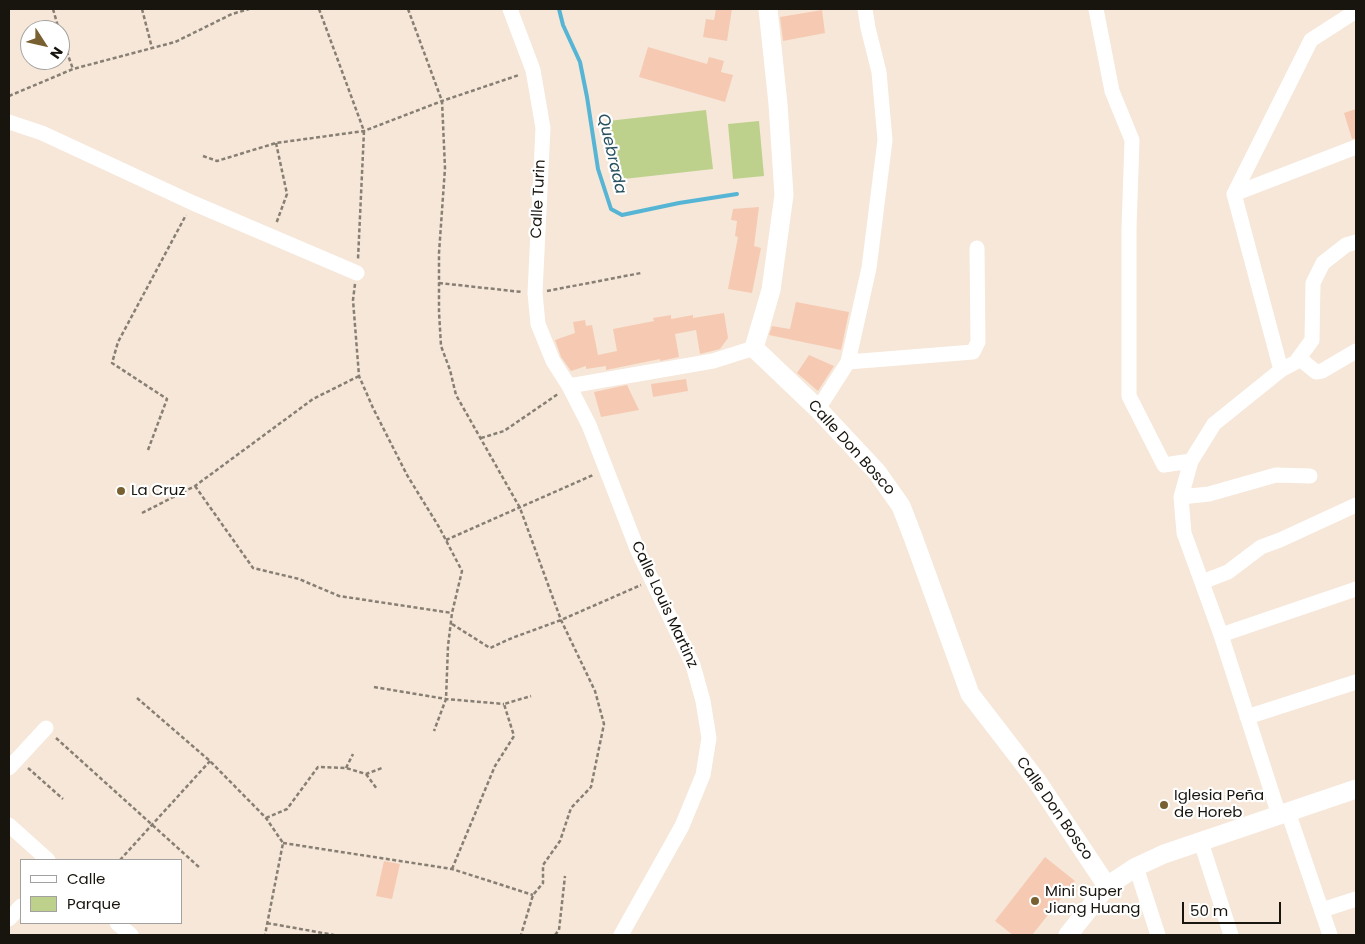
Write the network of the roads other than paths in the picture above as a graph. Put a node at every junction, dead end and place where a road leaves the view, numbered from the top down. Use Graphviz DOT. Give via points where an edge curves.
graph roads {
  1 [pos="510,9"];
  2 [pos="768,9"];
  3 [pos="865,9"];
  4 [pos="1096,9"];
  5 [pos="1356,11"];
  6 [pos="9,122"];
  7 [pos="1356,147"];
  8 [pos="1234,194"];
  9 [pos="1356,242"];
  10 [pos="977,248"];
  11 [pos="357,273"];
  12 [pos="754,348"];
  13 [pos="1356,351"];
  14 [pos="1299,358"];
  15 [pos="848,362"];
  16 [pos="1281,370"];
  17 [pos="569,386"];
  18 [pos="818,409"];
  19 [pos="1191,461"];
  20 [pos="1310,476"];
  21 [pos="1181,497"];
  22 [pos="1356,505"];
  23 [pos="1202,582"];
  24 [pos="1356,589"];
  25 [pos="1221,635"];
  26 [pos="1356,682"];
  27 [pos="1247,716"];
  28 [pos="46,728"];
  29 [pos="13,763"];
  30 [pos="1356,789"];
  31 [pos="1284,814"];
  32 [pos="9,825"];
  33 [pos="1201,842"];
  34 [pos="47,859"];
  35 [pos="1136,867"];
  36 [pos="1107,886"];
  37 [pos="1356,899"];
  38 [pos="20,907"];
  39 [pos="1322,910"];
  40 [pos="9,919"];
  41 [pos="118,924"];
  42 [pos="130,935"];
  43 [pos="621,935"];
  44 [pos="1068,935"];
  45 [pos="1158,935"];
  46 [pos="1232,935"];
  47 [pos="1330,935"];
  1 -- 17 [label="street, Calle Turin" via="533,70 543,128 535,293 538,324 552,360"];
  2 -- 12 [label="street" via="784,194 771,290"];
  3 -- 15 [label="street" via="880,72 886,140 869,268"];
  4 -- 19 [label="street" via="1112,91 1132,140 1129,396 1164,465"];
  5 -- 8 [label="street" via="1311,40"];
  6 -- 11 [label="street" via="42,133 193,203"];
  7 -- 8 [label="street"];
  8 -- 16 [label="street"];
  9 -- 14 [label="street" via="1346,245 1323,263 1313,283 1312,340"];
  10 -- 15 [label="street" via="978,342 973,352"];
  12 -- 17 [label="street" via="713,361"];
  12 -- 18 [label="street, Calle Don Bosco"];
  13 -- 14 [label="street" via="1316,372"];
  14 -- 16 [label="street"];
  15 -- 18 [label="street"];
  16 -- 19 [label="street" via="1214,424"];
  17 -- 43 [label="street, Calle Louis Martinz" via="589,425 638,551 693,665 709,738 704,775 682,826"];
  18 -- 36 [label="street, Calle Don Bosco" via="877,472 901,506 970,694 1037,781"];
  19 -- 21 [label="street"];
  20 -- 21 [label="street" via="1276,475 1209,494"];
  21 -- 23 [label="street" via="1184,533"];
  22 -- 23 [label="street" via="1261,547 1228,572"];
  23 -- 25 [label="street"];
  24 -- 25 [label="street"];
  25 -- 27 [label="street"];
  26 -- 27 [label="street"];
  27 -- 31 [label="street"];
  28 -- 29 [label="street"];
  30 -- 31 [label="street"];
  31 -- 33 [label="street"];
  31 -- 39 [label="street"];
  32 -- 34 [label="street"];
  33 -- 35 [label="street"];
  33 -- 46 [label="street"];
  35 -- 36 [label="street"];
  35 -- 45 [label="street"];
  36 -- 44 [label="street"];
  37 -- 39 [label="street"];
  38 -- 40 [label="street"];
  39 -- 47 [label="street"];
  41 -- 42 [label="street"];
}
